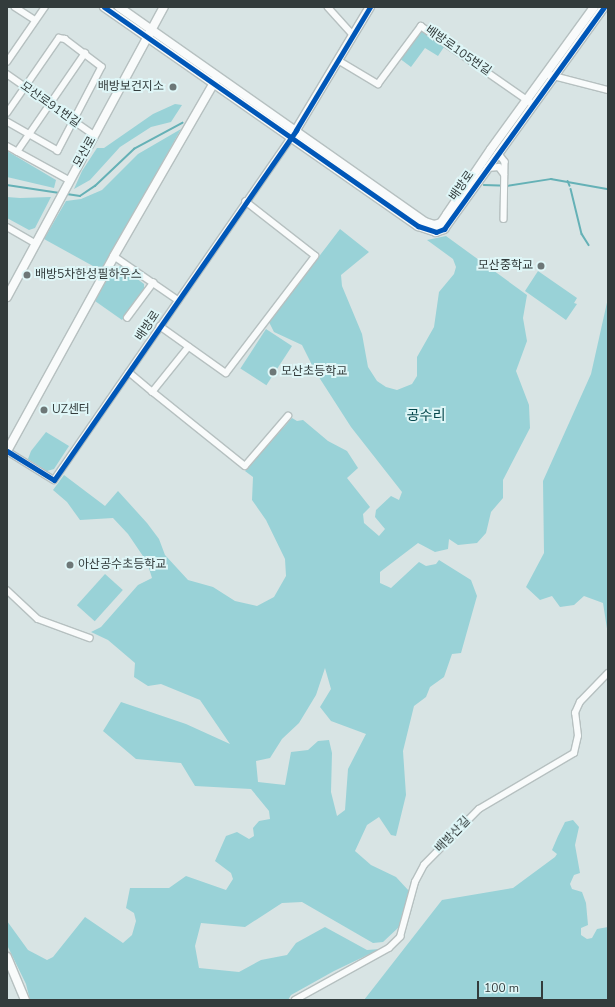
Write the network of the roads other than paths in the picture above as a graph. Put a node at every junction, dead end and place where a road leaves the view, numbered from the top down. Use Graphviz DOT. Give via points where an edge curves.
graph roads {
  1 [pos="15,7"];
  2 [pos="45,7"];
  3 [pos="104,7"];
  4 [pos="119,7"];
  5 [pos="164,7"];
  6 [pos="328,7"];
  7 [pos="370,7"];
  8 [pos="594,7"];
  9 [pos="604,7"];
  10 [pos="35,20"];
  11 [pos="150,30"];
  12 [pos="353,35"];
  13 [pos="146,37"];
  14 [pos="85,53"];
  15 [pos="338,60"];
  16 [pos="7,62"];
  17 [pos="7,74"];
  18 [pos="549,75"];
  19 [pos="216,80"];
  20 [pos="25,87"];
  21 [pos="608,90"];
  22 [pos="530,102"];
  23 [pos="49,105"];
  24 [pos="7,113"];
  25 [pos="7,122"];
  26 [pos="74,123"];
  27 [pos="296,130"];
  28 [pos="94,135"];
  29 [pos="28,136"];
  30 [pos="291,138"];
  31 [pos="7,146"];
  32 [pos="17,152"];
  33 [pos="498,153"];
  34 [pos="487,168"];
  35 [pos="504,174"];
  36 [pos="68,182"];
  37 [pos="246,202"];
  38 [pos="504,218"];
  39 [pos="7,227"];
  40 [pos="35,242"];
  41 [pos="114,256"];
  42 [pos="153,282"];
  43 [pos="7,297"];
  44 [pos="178,300"];
  45 [pos="127,318"];
  46 [pos="160,326"];
  47 [pos="189,347"];
  48 [pos="129,372"];
  49 [pos="153,392"];
  50 [pos="288,416"];
  51 [pos="7,451"];
  52 [pos="7,590"];
  53 [pos="90,638"];
  54 [pos="608,673"];
  55 [pos="7,958"];
  56 [pos="25,1000"];
  57 [pos="294,1000"];
  1 -- 10 [label="street"];
  2 -- 10 [label="street"];
  3 -- 13 [label="street, 배방로"];
  4 -- 11 [label="street, 배방로"];
  5 -- 11 [label="street, 모산로"];
  6 -- 12 [label="street"];
  7 -- 12 [label="street, 배방로"];
  8 -- 18 [label="street, 배방로"];
  9 -- 18 [label="street, 배방로"];
  10 -- 16 [label="street"];
  11 -- 13 [label="street, 모산로"];
  11 -- 19 [label="street, 배방로"];
  12 -- 15 [label="street, 배방로"];
  13 -- 19 [label="street, 배방로"];
  13 -- 28 [label="street, 모산로"];
  14 -- 20 [label="street" via="65,39 59,38"];
  14 -- 23 [label="street"];
  14 -- 26 [label="street" via="102,67"];
  15 -- 22 [label="street, 배방로105번길" via="378,84 421,26"];
  15 -- 27 [label="street, 배방로"];
  17 -- 20 [label="street, 모산로91번길"];
  18 -- 21 [label="street" via="570,78"];
  18 -- 22 [label="street, 배방로"];
  19 -- 27 [label="street, 배방로"];
  19 -- 30 [label="street, 배방로"];
  19 -- 41 [label="street"];
  20 -- 23 [label="street, 모산로91번길"];
  20 -- 24 [label="street"];
  22 -- 27 [label="street, 배방로" via="441,223 434,225 425,222"];
  22 -- 33 [label="street, 배방로"];
  23 -- 26 [label="street, 모산로91번길"];
  23 -- 29 [label="street"];
  25 -- 29 [label="street"];
  26 -- 28 [label="street, 모산로91번길"];
  26 -- 29 [label="street" via="58,151"];
  27 -- 30 [label="street, 배방로"];
  28 -- 36 [label="street, 모산로"];
  29 -- 32 [label="street"];
  30 -- 34 [label="street, 배방로" via="427,231 436,232 444,229"];
  30 -- 37 [label="street, 배방로"];
  31 -- 32 [label="street"];
  32 -- 36 [label="street"];
  33 -- 34 [label="street, 배방로"];
  33 -- 35 [label="street" via="505,162"];
  34 -- 35 [label="street" via="499,167"];
  35 -- 38 [label="street"];
  36 -- 40 [label="street, 모산로"];
  37 -- 44 [label="street, 배방로"];
  37 -- 47 [label="street, 배방로" via="314,256 226,373"];
  39 -- 40 [label="street"];
  40 -- 43 [label="street, 모산로"];
  41 -- 42 [label="street"];
  41 -- 51 [label="street"];
  42 -- 44 [label="street"];
  42 -- 45 [label="street"];
  44 -- 46 [label="street, 배방로"];
  46 -- 47 [label="street, 배방로"];
  46 -- 48 [label="street, 배방로"];
  47 -- 49 [label="street"];
  48 -- 49 [label="street"];
  48 -- 51 [label="street, 배방로" via="54,480"];
  49 -- 50 [label="street" via="245,466"];
  52 -- 53 [label="street" via="38,619"];
  54 -- 57 [label="street, 배방산길" via="580,702 575,713 578,736 574,753 479,809 424,865 415,882 400,937 389,948"];
  55 -- 56 [label="street"];
}
